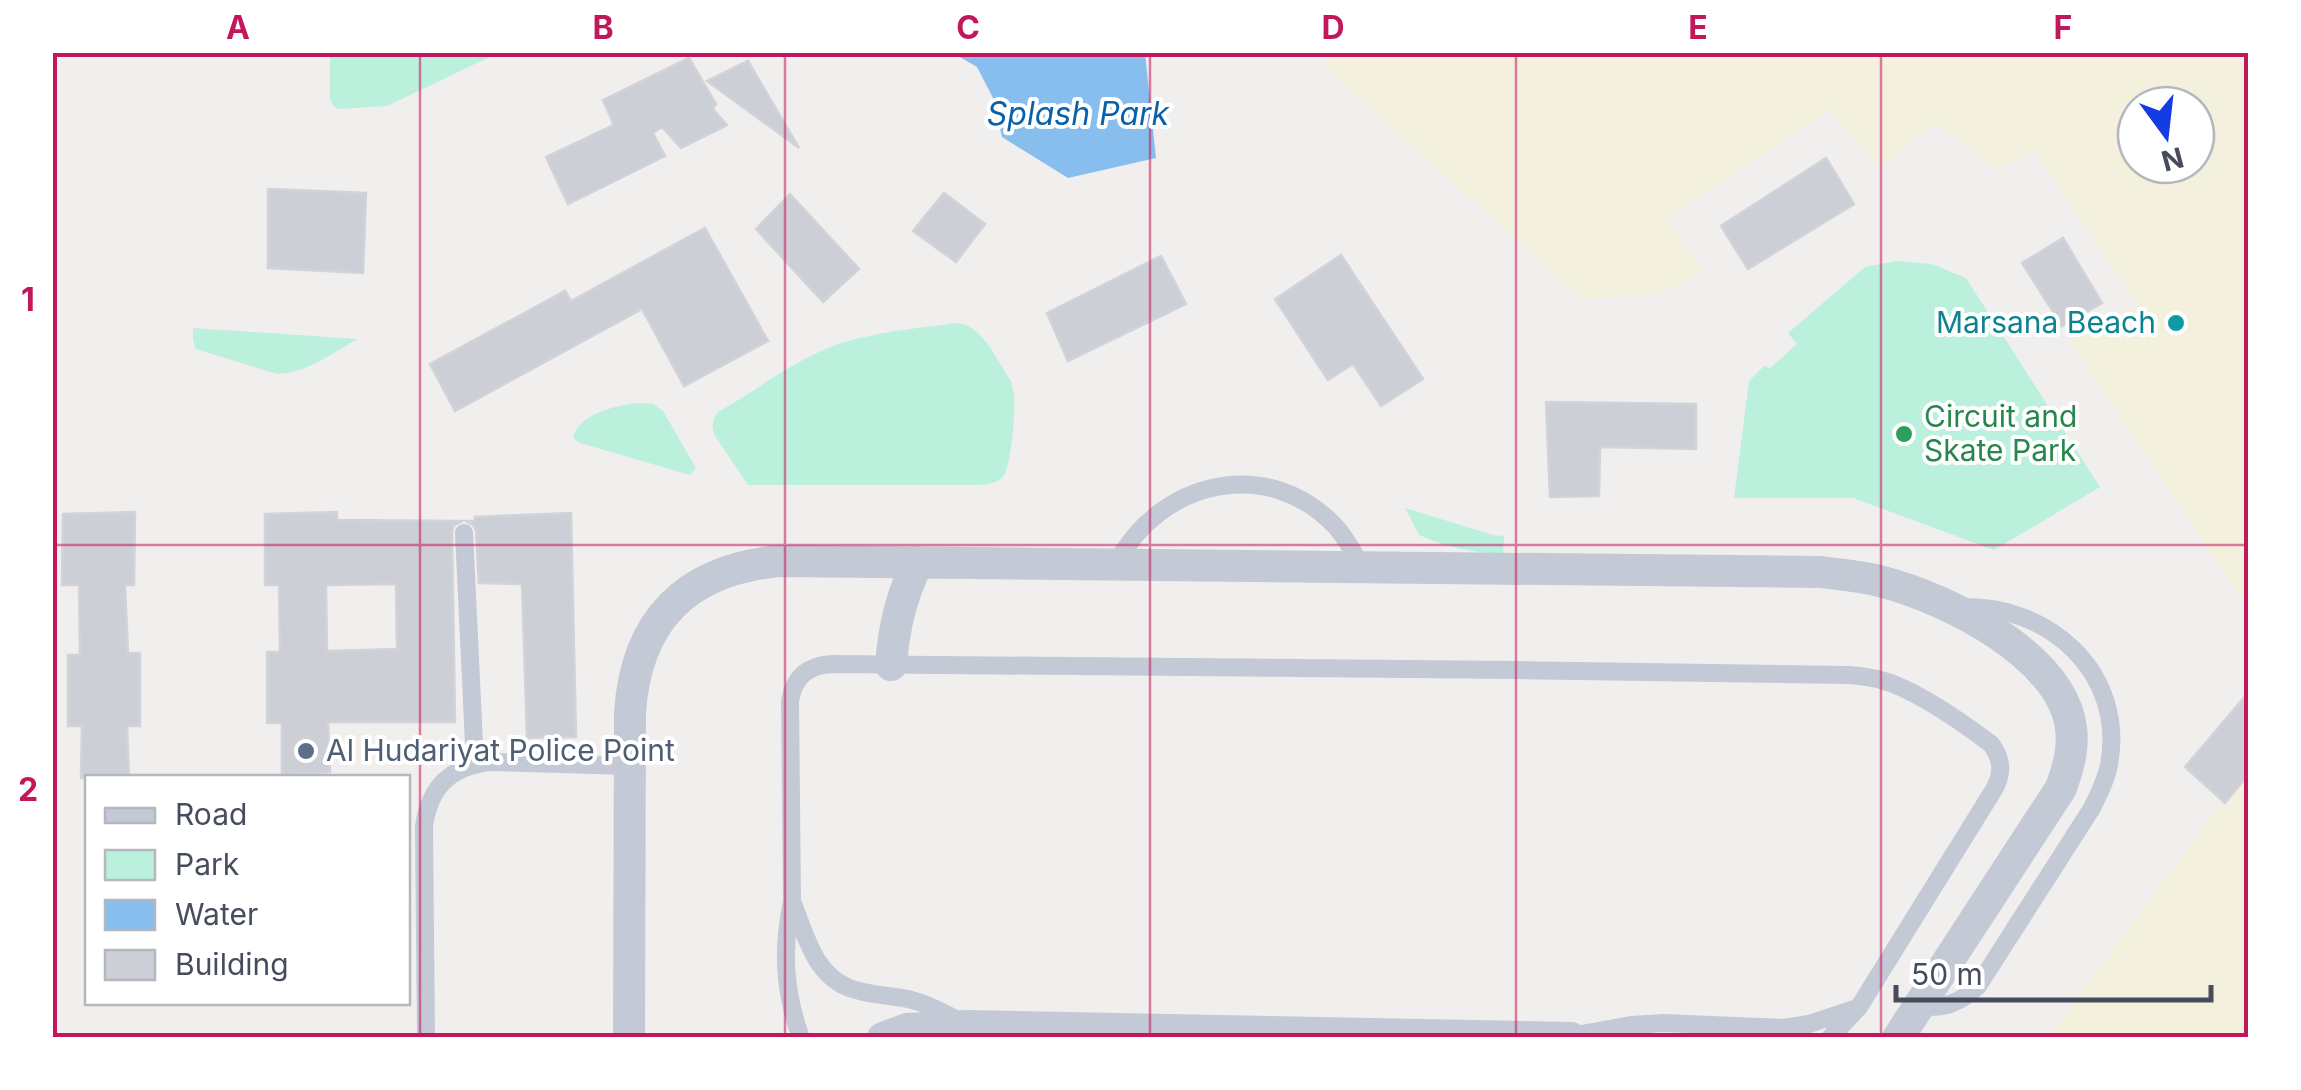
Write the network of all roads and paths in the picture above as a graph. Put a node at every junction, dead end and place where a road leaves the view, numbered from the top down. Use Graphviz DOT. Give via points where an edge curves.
graph roads {
  1 [pos="464,533"];
  2 [pos="918,562"];
  3 [pos="1116,564"];
  4 [pos="1362,567"];
  5 [pos="891,664"];
  6 [pos="475,764"];
  7 [pos="630,766"];
  8 [pos="792,901"];
  9 [pos="1860,1007"];
  10 [pos="968,1026"];
  11 [pos="1041,1032"];
  12 [pos="1568,1037"];
  13 [pos="426,1038"];
  14 [pos="629,1038"];
  15 [pos="801,1038"];
  16 [pos="883,1038"];
  17 [pos="1830,1038"];
  18 [pos="1898,1038"];
  1 -- 6 [label="lane"];
  2 -- 3 [label="street"];
  2 -- 5 [label="street" via="901,599"];
  2 -- 7 [label="street" via="778,560 726,570 703,582 663,616 637,661"];
  3 -- 4 [label="street"];
  3 -- 4 [label="lane" via="1159,510 1182,496 1237,485 1264,487 1315,508"];
  4 -- 18 [label="street" via="1821,572 1883,582 1952,607 2021,652 2065,704 2071,724 2068,768"];
  5 -- 8 [label="lane" via="820,664 792,689"];
  5 -- 9 [label="lane" via="1881,680 1983,738 1997,753 2001,773"];
  6 -- 7 [label="lane"];
  6 -- 13 [label="lane" via="438,786 426,812"];
  7 -- 14 [label="street"];
  8 -- 10 [label="lane" via="818,962 841,984 911,999"];
  8 -- 15 [label="lane" via="786,972"];
  9 -- 12 [label="lane" via="1783,1028 1664,1023"];
  9 -- 17 [label="lane"];
  10 -- 11 [label="street"];
  10 -- 16 [label="street" via="907,1029"];
  11 -- 12 [label="street"];
}
